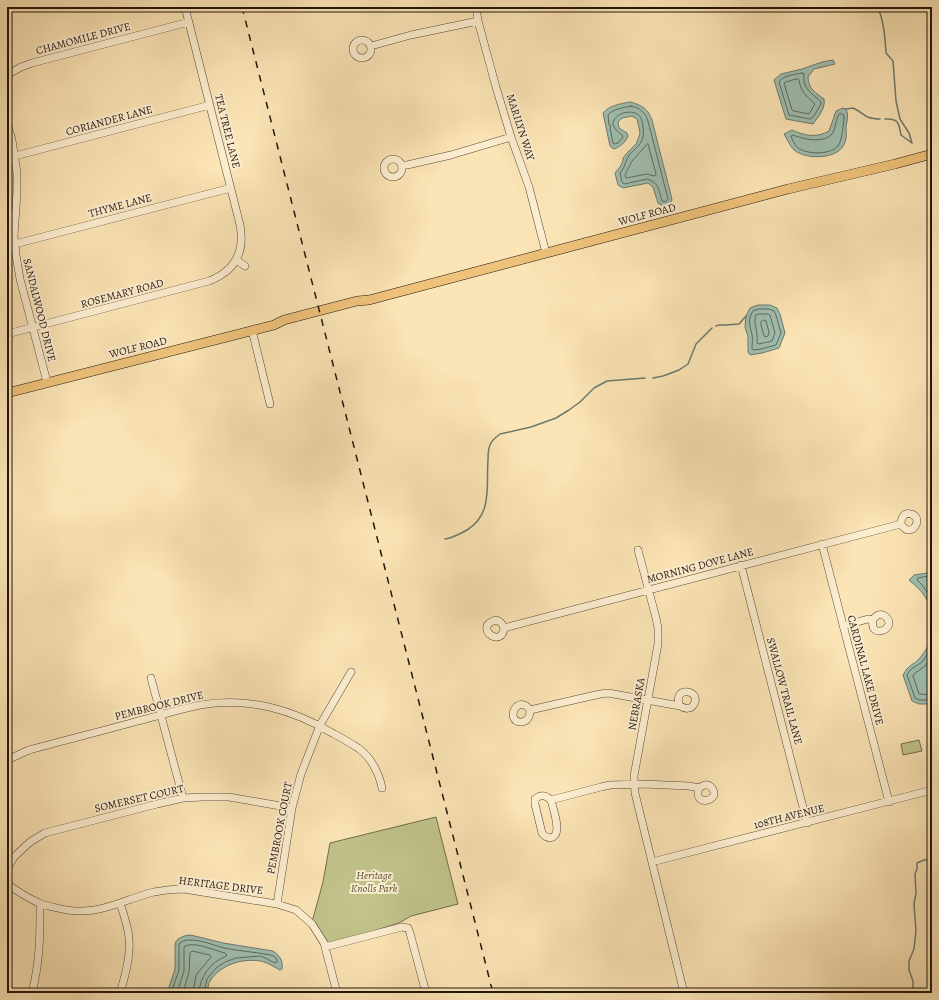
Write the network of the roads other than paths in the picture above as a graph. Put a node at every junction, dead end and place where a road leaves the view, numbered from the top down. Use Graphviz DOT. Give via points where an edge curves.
graph roads {
  1 [pos="185,7"];
  2 [pos="476,7"];
  3 [pos="478,21"];
  4 [pos="189,22"];
  5 [pos="371,46"];
  6 [pos="7,74"];
  7 [pos="210,105"];
  8 [pos="7,123"];
  9 [pos="511,137"];
  10 [pos="932,154"];
  11 [pos="14,156"];
  12 [pos="402,166"];
  13 [pos="231,188"];
  14 [pos="15,244"];
  15 [pos="546,253"];
  16 [pos="236,260"];
  17 [pos="245,266"];
  18 [pos="33,327"];
  19 [pos="252,330"];
  20 [pos="7,334"];
  21 [pos="47,382"];
  22 [pos="7,393"];
  23 [pos="270,404"];
  24 [pos="901,524"];
  25 [pos="822,544"];
  26 [pos="638,550"];
  27 [pos="741,565"];
  28 [pos="648,589"];
  29 [pos="872,620"];
  30 [pos="843,626"];
  31 [pos="504,628"];
  32 [pos="351,672"];
  33 [pos="151,678"];
  34 [pos="647,700"];
  35 [pos="680,706"];
  36 [pos="530,710"];
  37 [pos="161,715"];
  38 [pos="320,725"];
  39 [pos="7,760"];
  40 [pos="634,784"];
  41 [pos="382,788"];
  42 [pos="699,788"];
  43 [pos="932,790"];
  44 [pos="183,798"];
  45 [pos="551,800"];
  46 [pos="889,802"];
  47 [pos="292,808"];
  48 [pos="807,823"];
  49 [pos="652,862"];
  50 [pos="7,869"];
  51 [pos="7,884"];
  52 [pos="120,903"];
  53 [pos="40,904"];
  54 [pos="277,904"];
  55 [pos="325,947"];
  56 [pos="32,993"];
  57 [pos="120,993"];
  58 [pos="337,993"];
  59 [pos="426,993"];
  60 [pos="684,993"];
  1 -- 4 [label="street, TEA TREE LANE"];
  2 -- 3 [label="street, MARILYN WAY"];
  3 -- 5 [label="street"];
  3 -- 9 [label="street, MARILYN WAY"];
  4 -- 6 [label="street, CHAMOMILE DRIVE" via="32,63"];
  4 -- 7 [label="street, TEA TREE LANE"];
  7 -- 11 [label="street, CORIANDER LANE"];
  7 -- 13 [label="street, TEA TREE LANE"];
  8 -- 11 [label="street, SANDALWOOD DRIVE"];
  9 -- 12 [label="street"];
  9 -- 15 [label="street, MARILYN WAY" via="529,187"];
  10 -- 15 [label="main road, WOLF ROAD"];
  11 -- 14 [label="street, SANDALWOOD DRIVE" via="17,173"];
  13 -- 14 [label="street, THYME LANE"];
  13 -- 16 [label="street, TEA TREE LANE" via="242,234 241,249"];
  14 -- 18 [label="street, SANDALWOOD DRIVE"];
  15 -- 19 [label="main road, WOLF ROAD" via="320,315"];
  16 -- 17 [label="street"];
  16 -- 18 [label="street, ROSEMARY ROAD" via="223,275 209,282"];
  18 -- 20 [label="street, ROSEMARY ROAD"];
  18 -- 21 [label="street, SANDALWOOD DRIVE"];
  19 -- 21 [label="main road, WOLF ROAD"];
  19 -- 23 [label="street"];
  21 -- 22 [label="main road, WOLF ROAD"];
  24 -- 25 [label="street, MORNING DOVE LANE"];
  25 -- 27 [label="street, MORNING DOVE LANE"];
  25 -- 30 [label="street, CARDINAL LAKE DRIVE"];
  26 -- 28 [label="street, NEBRASKA"];
  27 -- 28 [label="street, MORNING DOVE LANE"];
  27 -- 48 [label="street, SWALLOW TRAIL LANE"];
  28 -- 31 [label="street, MORNING DOVE LANE"];
  28 -- 34 [label="street, NEBRASKA" via="658,628 658,644"];
  29 -- 30 [label="street"];
  30 -- 46 [label="street, CARDINAL LAKE DRIVE"];
  32 -- 38 [label="street, PEMBROOK COURT"];
  33 -- 37 [label="street"];
  34 -- 35 [label="street"];
  34 -- 36 [label="street" via="608,693"];
  34 -- 40 [label="street, NEBRASKA"];
  37 -- 38 [label="street, PEMBROOK DRIVE" via="200,706 238,703 283,710"];
  37 -- 39 [label="street, PEMBROOK DRIVE" via="29,750"];
  37 -- 44 [label="street"];
  38 -- 41 [label="street, PEMBROOK DRIVE" via="359,749 371,762"];
  38 -- 47 [label="street, PEMBROOK COURT" via="301,774"];
  40 -- 42 [label="street"];
  40 -- 45 [label="street" via="610,785"];
  40 -- 49 [label="street, NEBRASKA"];
  43 -- 46 [label="street, 108TH AVENUE"];
  44 -- 47 [label="street, SOMERSET COURT" via="229,797"];
  44 -- 50 [label="street, SOMERSET COURT" via="45,833 30,842 14,857"];
  45 -- 45 [label="street" via="544,795 535,799 542,833 549,838 554,836 557,828"];
  46 -- 48 [label="street, 108TH AVENUE"];
  47 -- 54 [label="street, PEMBROOK COURT"];
  48 -- 49 [label="street, 108TH AVENUE"];
  49 -- 60 [label="street, NEBRASKA"];
  51 -- 53 [label="street, HERITAGE DRIVE"];
  52 -- 53 [label="street, HERITAGE DRIVE" via="82,912"];
  52 -- 54 [label="street, HERITAGE DRIVE" via="159,891 184,889"];
  52 -- 57 [label="street" via="130,951"];
  53 -- 56 [label="street" via="40,951"];
  54 -- 55 [label="street, HERITAGE DRIVE" via="296,910 312,924"];
  55 -- 58 [label="street, HERITAGE DRIVE"];
  55 -- 59 [label="street" via="402,927 408,928"];
}
